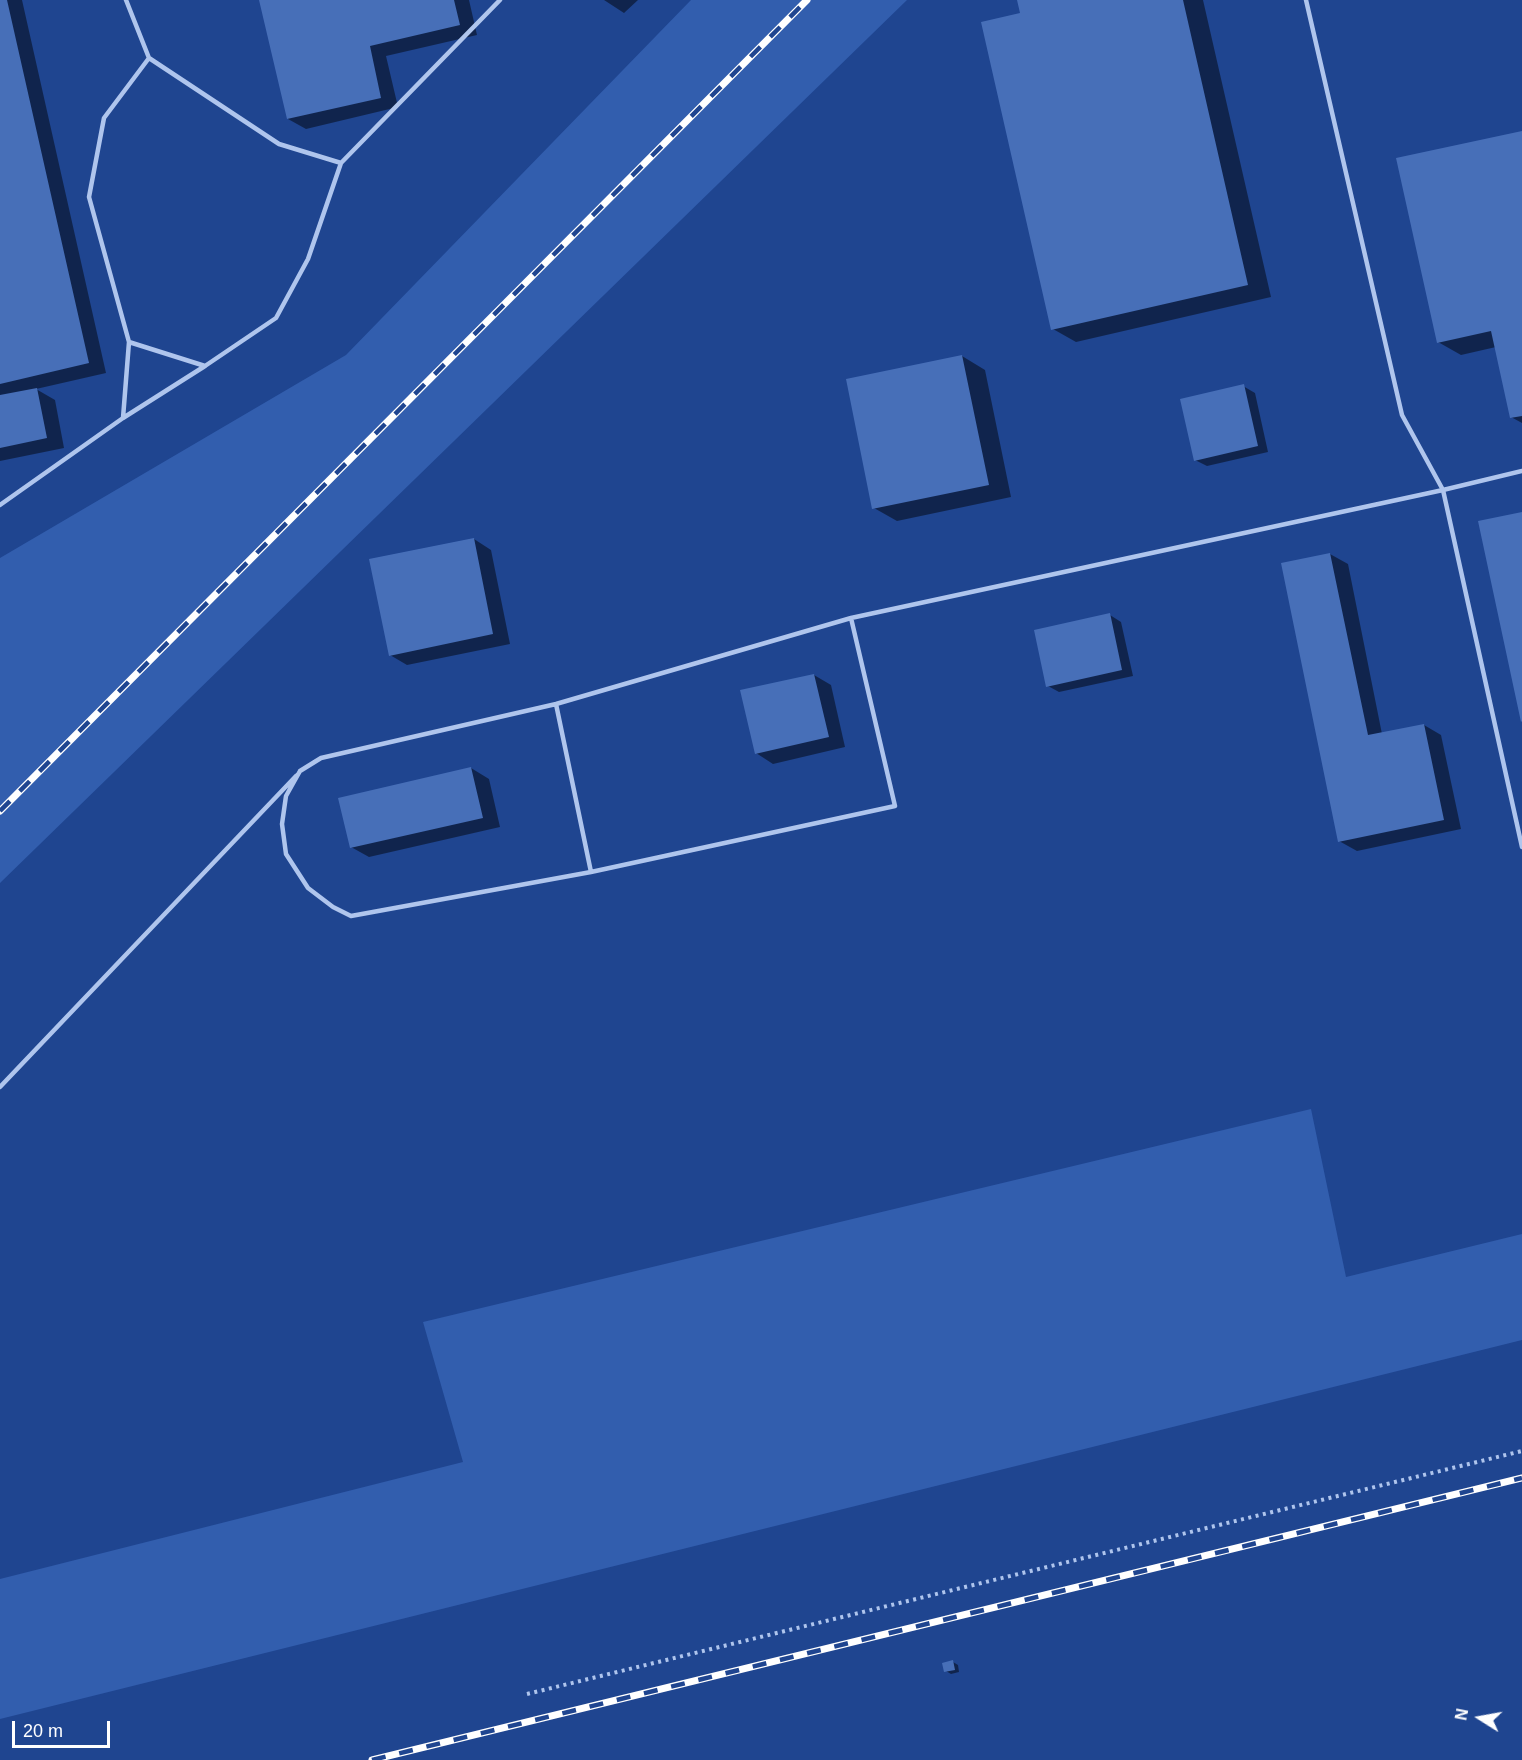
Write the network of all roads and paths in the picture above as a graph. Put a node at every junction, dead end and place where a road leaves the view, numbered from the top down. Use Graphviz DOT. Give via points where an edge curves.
graph roads {
  1 [pos="126,0"];
  2 [pos="500,0"];
  3 [pos="1306,0"];
  4 [pos="150,58"];
  5 [pos="341,163"];
  6 [pos="129,342"];
  7 [pos="205,366"];
  8 [pos="123,418"];
  9 [pos="1522,471"];
  10 [pos="1443,490"];
  11 [pos="0,505"];
  12 [pos="851,618"];
  13 [pos="556,704"];
  14 [pos="300,771"];
  15 [pos="1522,847"];
  16 [pos="591,872"];
  17 [pos="0,1087"];
  18 [pos="1522,1451"];
  19 [pos="527,1694"];
  1 -- 4 [label="lane"];
  2 -- 5 [label="lane"];
  3 -- 10 [label="lane" via="1402,414"];
  4 -- 5 [label="lane" via="279,144"];
  4 -- 6 [label="lane" via="104,118 89,198"];
  5 -- 7 [label="lane" via="308,259 276,318"];
  6 -- 7 [label="lane"];
  6 -- 8 [label="lane"];
  7 -- 8 [label="lane"];
  8 -- 11 [label="lane"];
  9 -- 10 [label="lane"];
  10 -- 12 [label="lane"];
  10 -- 15 [label="lane"];
  12 -- 13 [label="lane"];
  12 -- 16 [label="lane" via="895,806"];
  13 -- 14 [label="lane" via="321,758"];
  13 -- 16 [label="lane"];
  14 -- 16 [label="lane" via="286,796 282,824 286,854 308,888 351,916"];
  14 -- 17 [label="lane"];
  18 -- 19 [label="path"];
}
